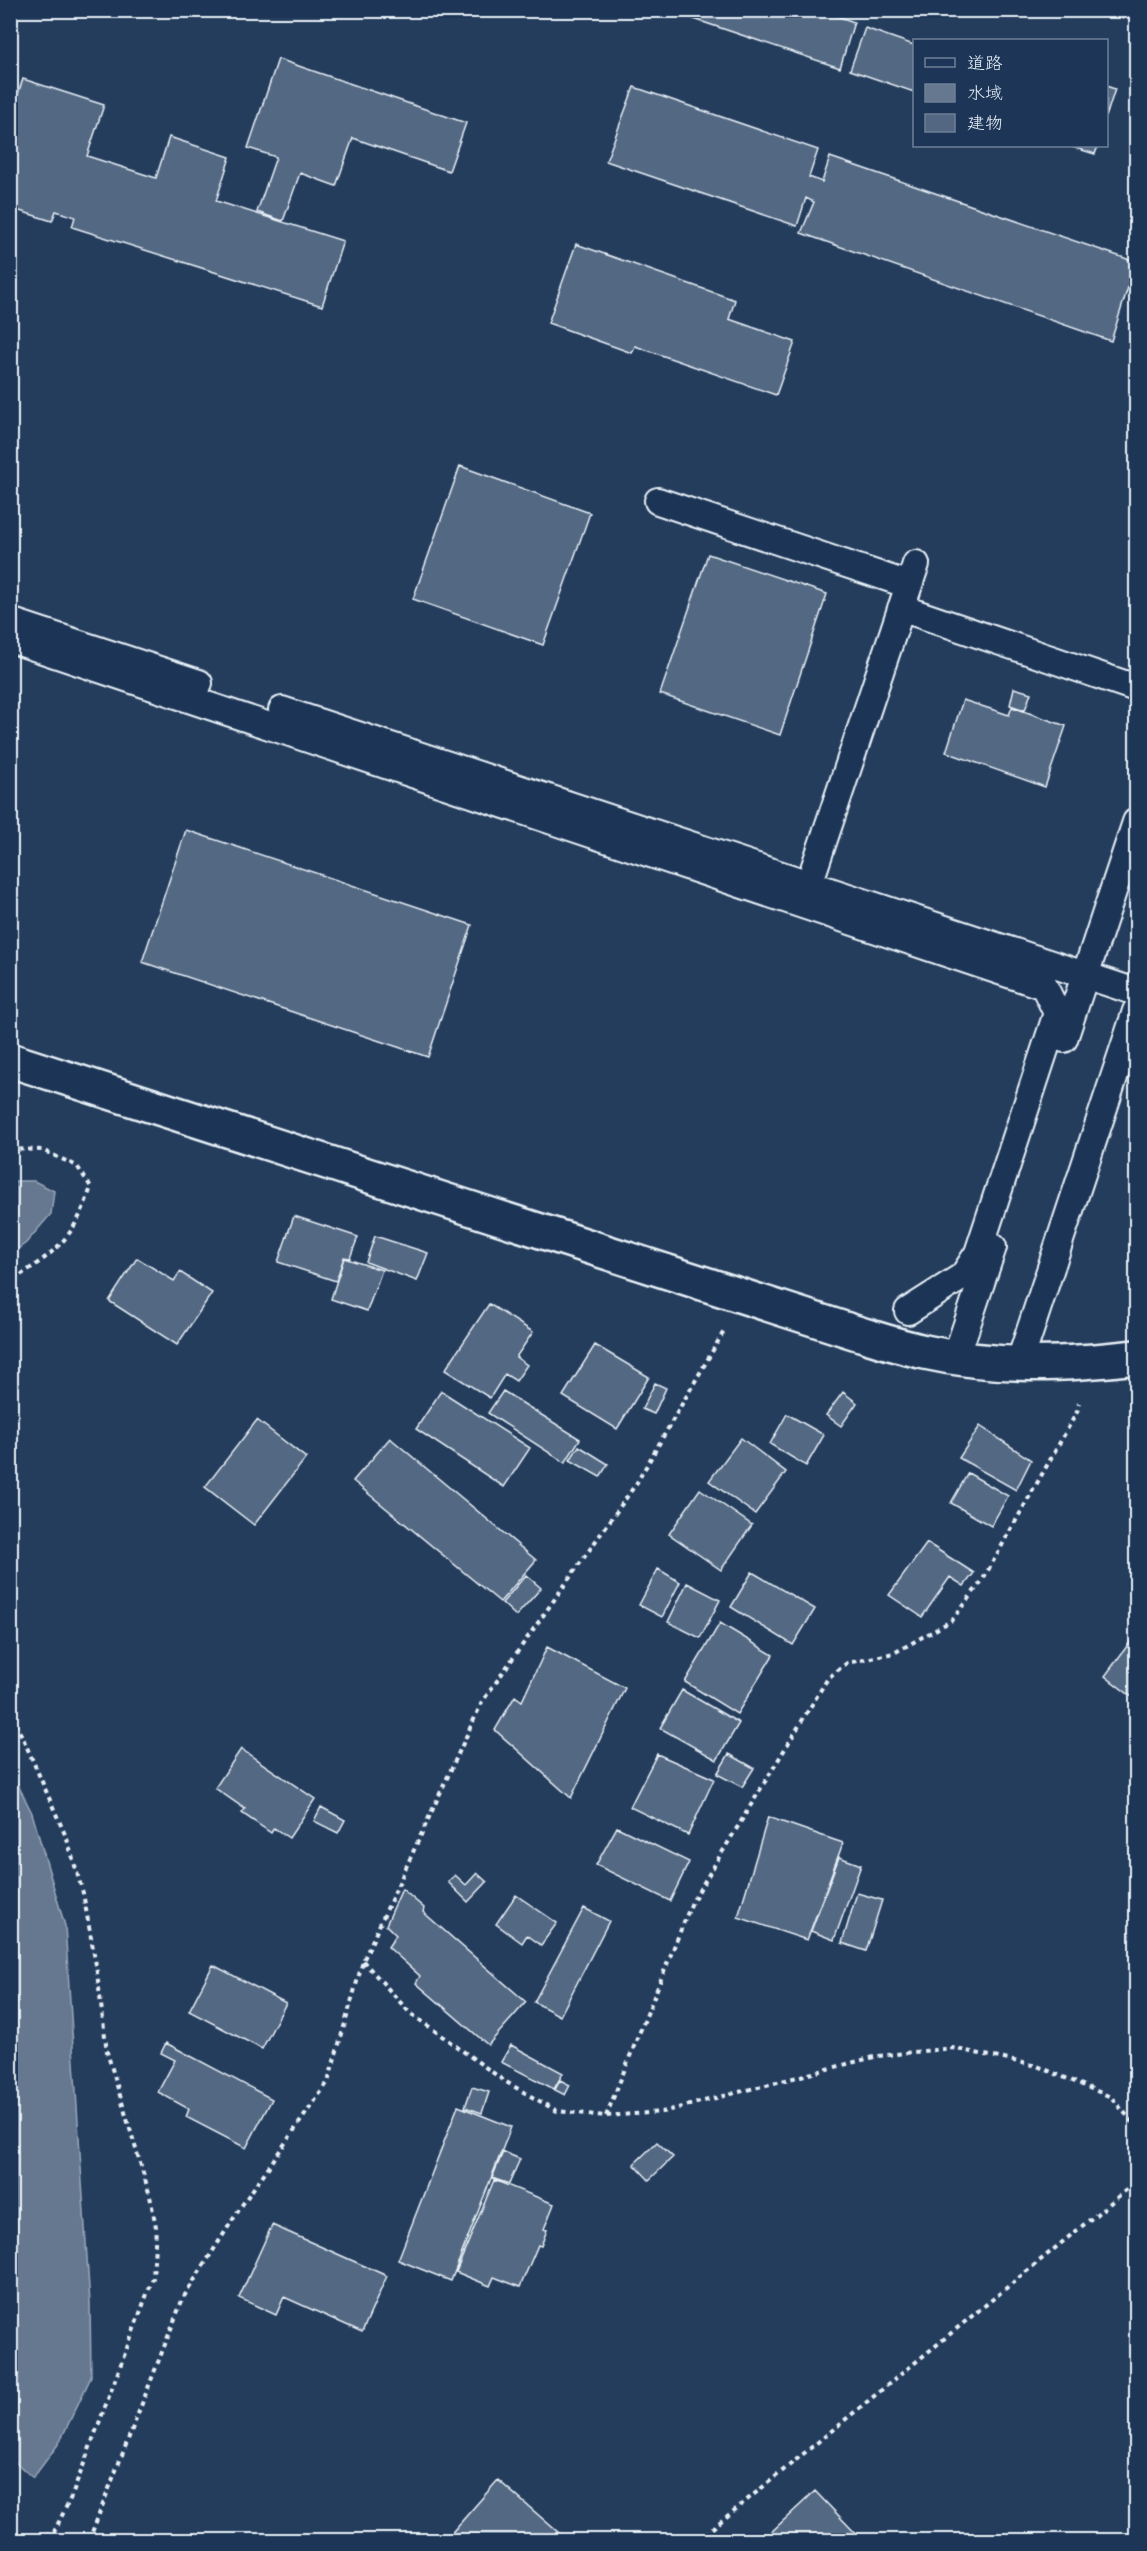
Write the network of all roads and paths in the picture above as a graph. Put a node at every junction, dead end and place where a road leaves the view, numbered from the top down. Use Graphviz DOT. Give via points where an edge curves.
graph roads {
  1 [pos="658,501"];
  2 [pos="909,586"];
  3 [pos="10,621"];
  4 [pos="10,639"];
  5 [pos="1137,688"];
  6 [pos="1137,822"];
  7 [pos="809,884"];
  8 [pos="1085,975"];
  9 [pos="1137,992"];
  10 [pos="1137,1011"];
  11 [pos="10,1060"];
  12 [pos="10,1149"];
  13 [pos="10,1282"];
  14 [pos="744,1297"];
  15 [pos="908,1311"];
  16 [pos="956,1357"];
  17 [pos="1137,1357"];
  18 [pos="1019,1364"];
  19 [pos="1078,1364"];
  20 [pos="10,1716"];
  21 [pos="363,1961"];
  22 [pos="606,2116"];
  23 [pos="1137,2126"];
  24 [pos="1137,2182"];
  25 [pos="36,2541"];
  26 [pos="90,2541"];
  27 [pos="698,2541"];
  1 -- 2 [label="lane"];
  2 -- 5 [label="lane"];
  2 -- 7 [label="lane"];
  3 -- 7 [label="lane"];
  4 -- 15 [label="lane" via="1044,986 1057,1013 978,1253 963,1276"];
  6 -- 8 [label="lane"];
  7 -- 8 [label="lane"];
  8 -- 9 [label="lane"];
  8 -- 16 [label="lane"];
  10 -- 18 [label="lane"];
  11 -- 14 [label="street"];
  12 -- 13 [label="path" via="42,1150 77,1166 91,1187 81,1216 54,1253"];
  14 -- 16 [label="street" via="854,1332"];
  14 -- 21 [label="path" via="636,1484 482,1702"];
  16 -- 18 [label="street"];
  17 -- 19 [label="street"];
  18 -- 19 [label="street"];
  19 -- 22 [label="path" via="1081,1391 1077,1412 982,1581 951,1621 894,1653 847,1663 828,1678 692,1902"];
  20 -- 25 [label="path" via="67,1839 80,1882 107,2052 156,2227 153,2278 73,2493 54,2532"];
  21 -- 22 [label="path" via="410,2013 506,2082 556,2111"];
  21 -- 26 [label="path" via="328,2082 183,2298"];
  22 -- 23 [label="path" via="662,2112 878,2056 952,2048 1036,2066 1111,2097"];
  24 -- 27 [label="path"];
}
